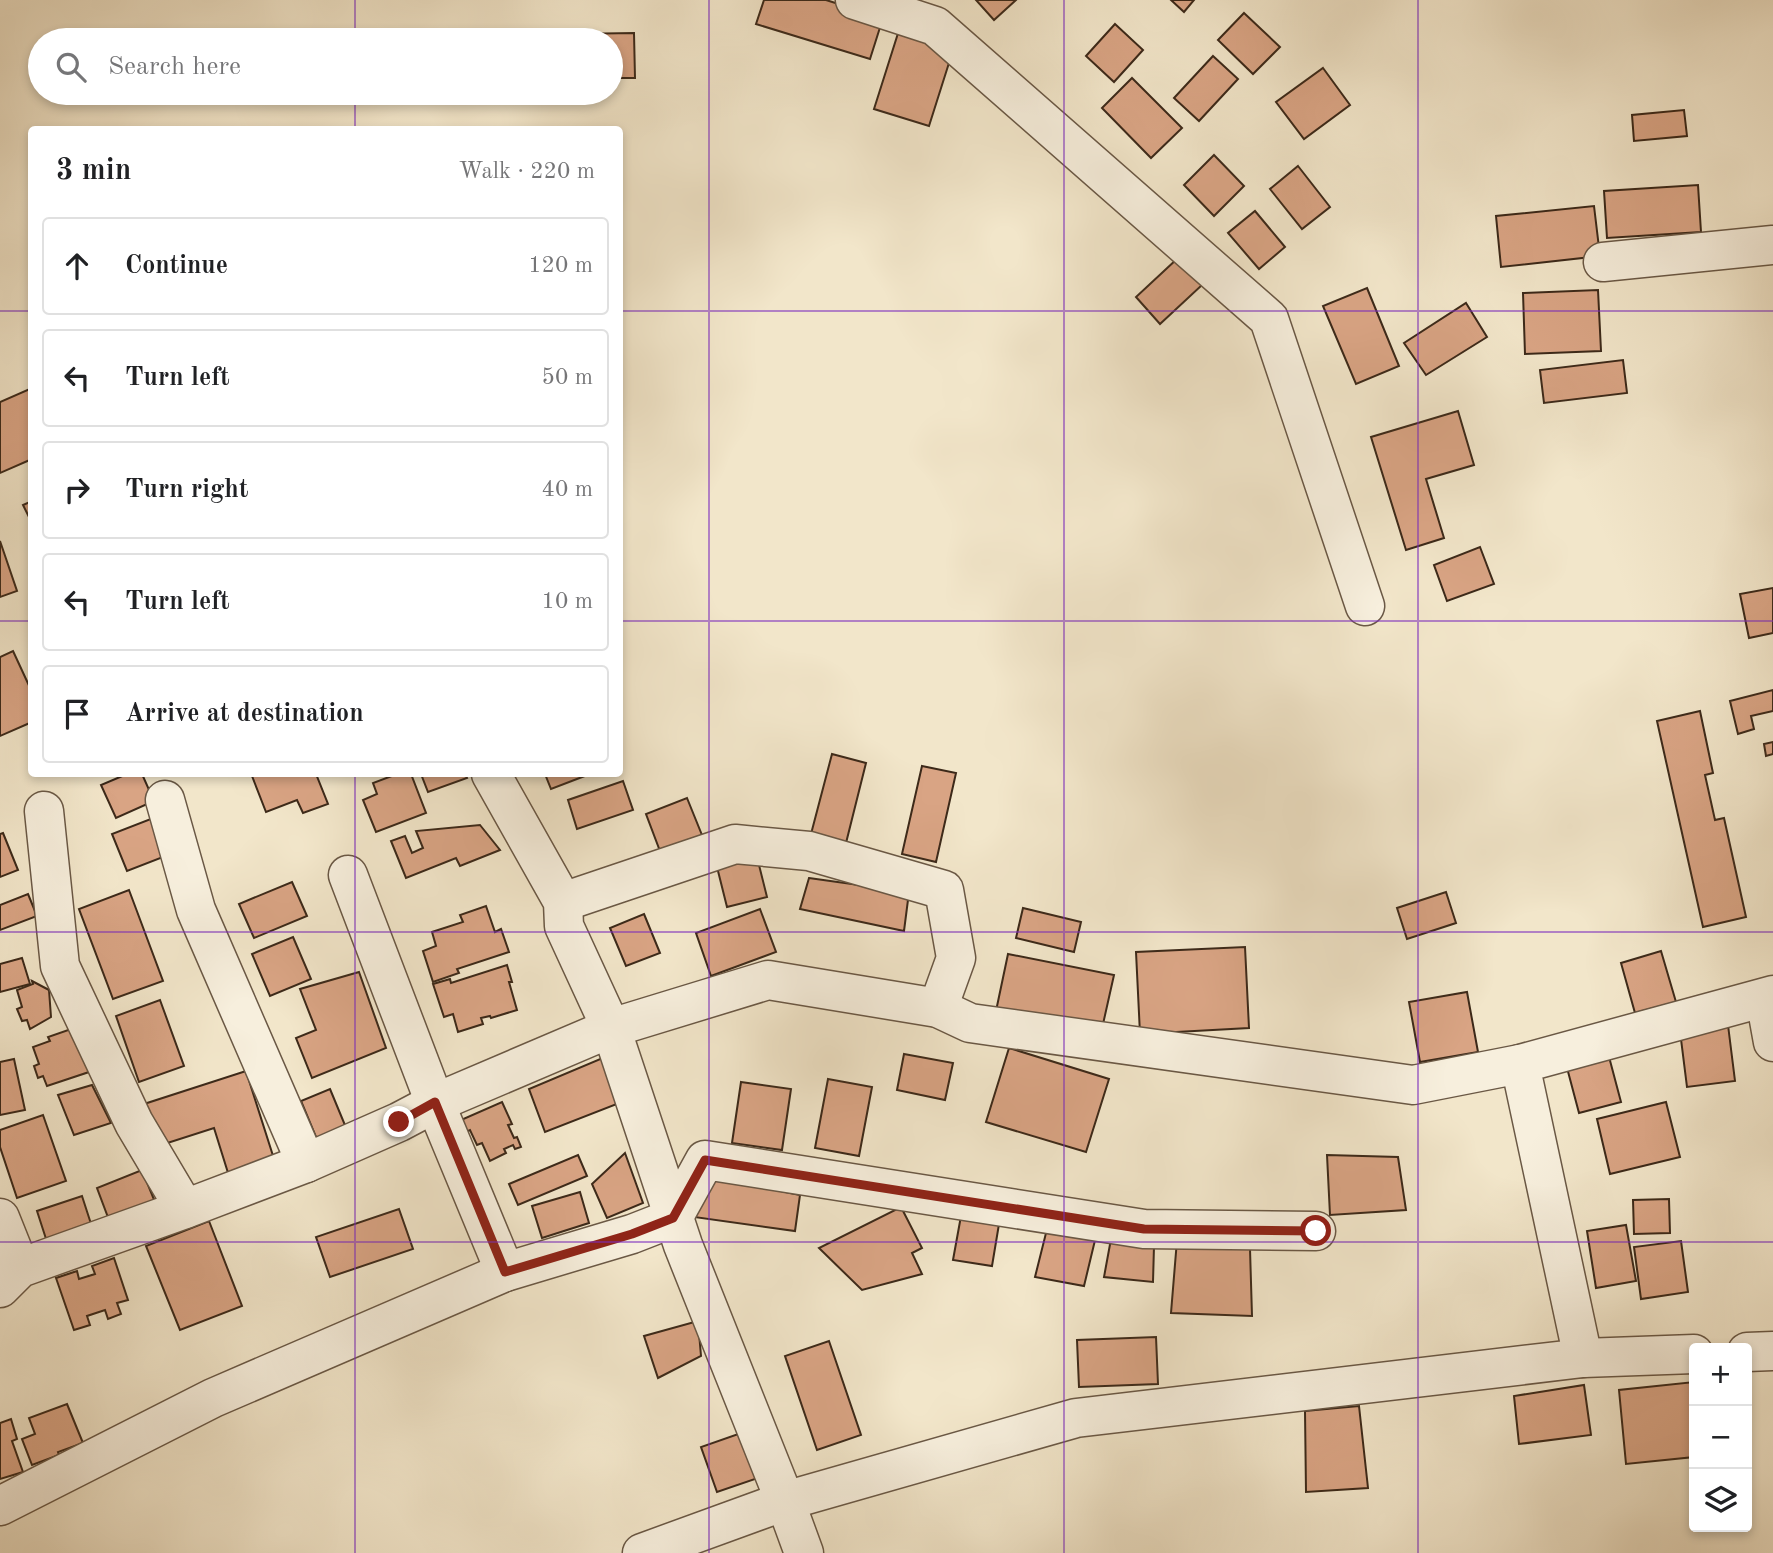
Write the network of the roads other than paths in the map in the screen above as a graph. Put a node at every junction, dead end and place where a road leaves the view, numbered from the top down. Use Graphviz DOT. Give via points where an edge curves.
graph roads {
  1 [pos="855,0"];
  2 [pos="1773,245"];
  3 [pos="1603,262"];
  4 [pos="1366,606"];
  5 [pos="493,777"];
  6 [pos="165,800"];
  7 [pos="44,811"];
  8 [pos="348,875"];
  9 [pos="563,902"];
  10 [pos="1769,996"];
  11 [pos="938,1008"];
  12 [pos="611,1028"];
  13 [pos="1773,1042"];
  14 [pos="1520,1064"];
  15 [pos="435,1102"];
  16 [pos="306,1163"];
  17 [pos="185,1209"];
  18 [pos="0,1218"];
  19 [pos="673,1218"];
  20 [pos="1316,1231"];
  21 [pos="505,1272"];
  22 [pos="10,1278"];
  23 [pos="1773,1351"];
  24 [pos="1752,1352"];
  25 [pos="1689,1354"];
  26 [pos="1583,1358"];
  27 [pos="785,1501"];
  28 [pos="0,1506"];
  29 [pos="642,1553"];
  30 [pos="804,1553"];
  1 -- 4 [label="street" via="935,26 1269,319"];
  2 -- 3 [label="street"];
  5 -- 9 [label="street"];
  6 -- 16 [label="street" via="196,910"];
  7 -- 17 [label="street" via="60,966 134,1123"];
  8 -- 15 [label="street"];
  9 -- 11 [label="street" via="735,844 809,851 944,890 956,958"];
  9 -- 12 [label="street" via="564,926"];
  10 -- 13 [label="street"];
  10 -- 14 [label="street"];
  11 -- 12 [label="street" via="768,980"];
  11 -- 14 [label="street" via="970,1023 1413,1085"];
  12 -- 15 [label="street"];
  12 -- 19 [label="street"];
  14 -- 26 [label="street"];
  15 -- 16 [label="street"];
  15 -- 21 [label="street"];
  16 -- 17 [label="street"];
  17 -- 22 [label="street"];
  18 -- 22 [label="street"];
  19 -- 20 [label="street" via="705,1160 1144,1229"];
  19 -- 21 [label="street"];
  19 -- 27 [label="street"];
  21 -- 28 [label="street" via="213,1398"];
  23 -- 24 [label="street"];
  25 -- 26 [label="street"];
  26 -- 27 [label="street" via="1076,1418"];
  27 -- 29 [label="street"];
  27 -- 30 [label="street"];
}
